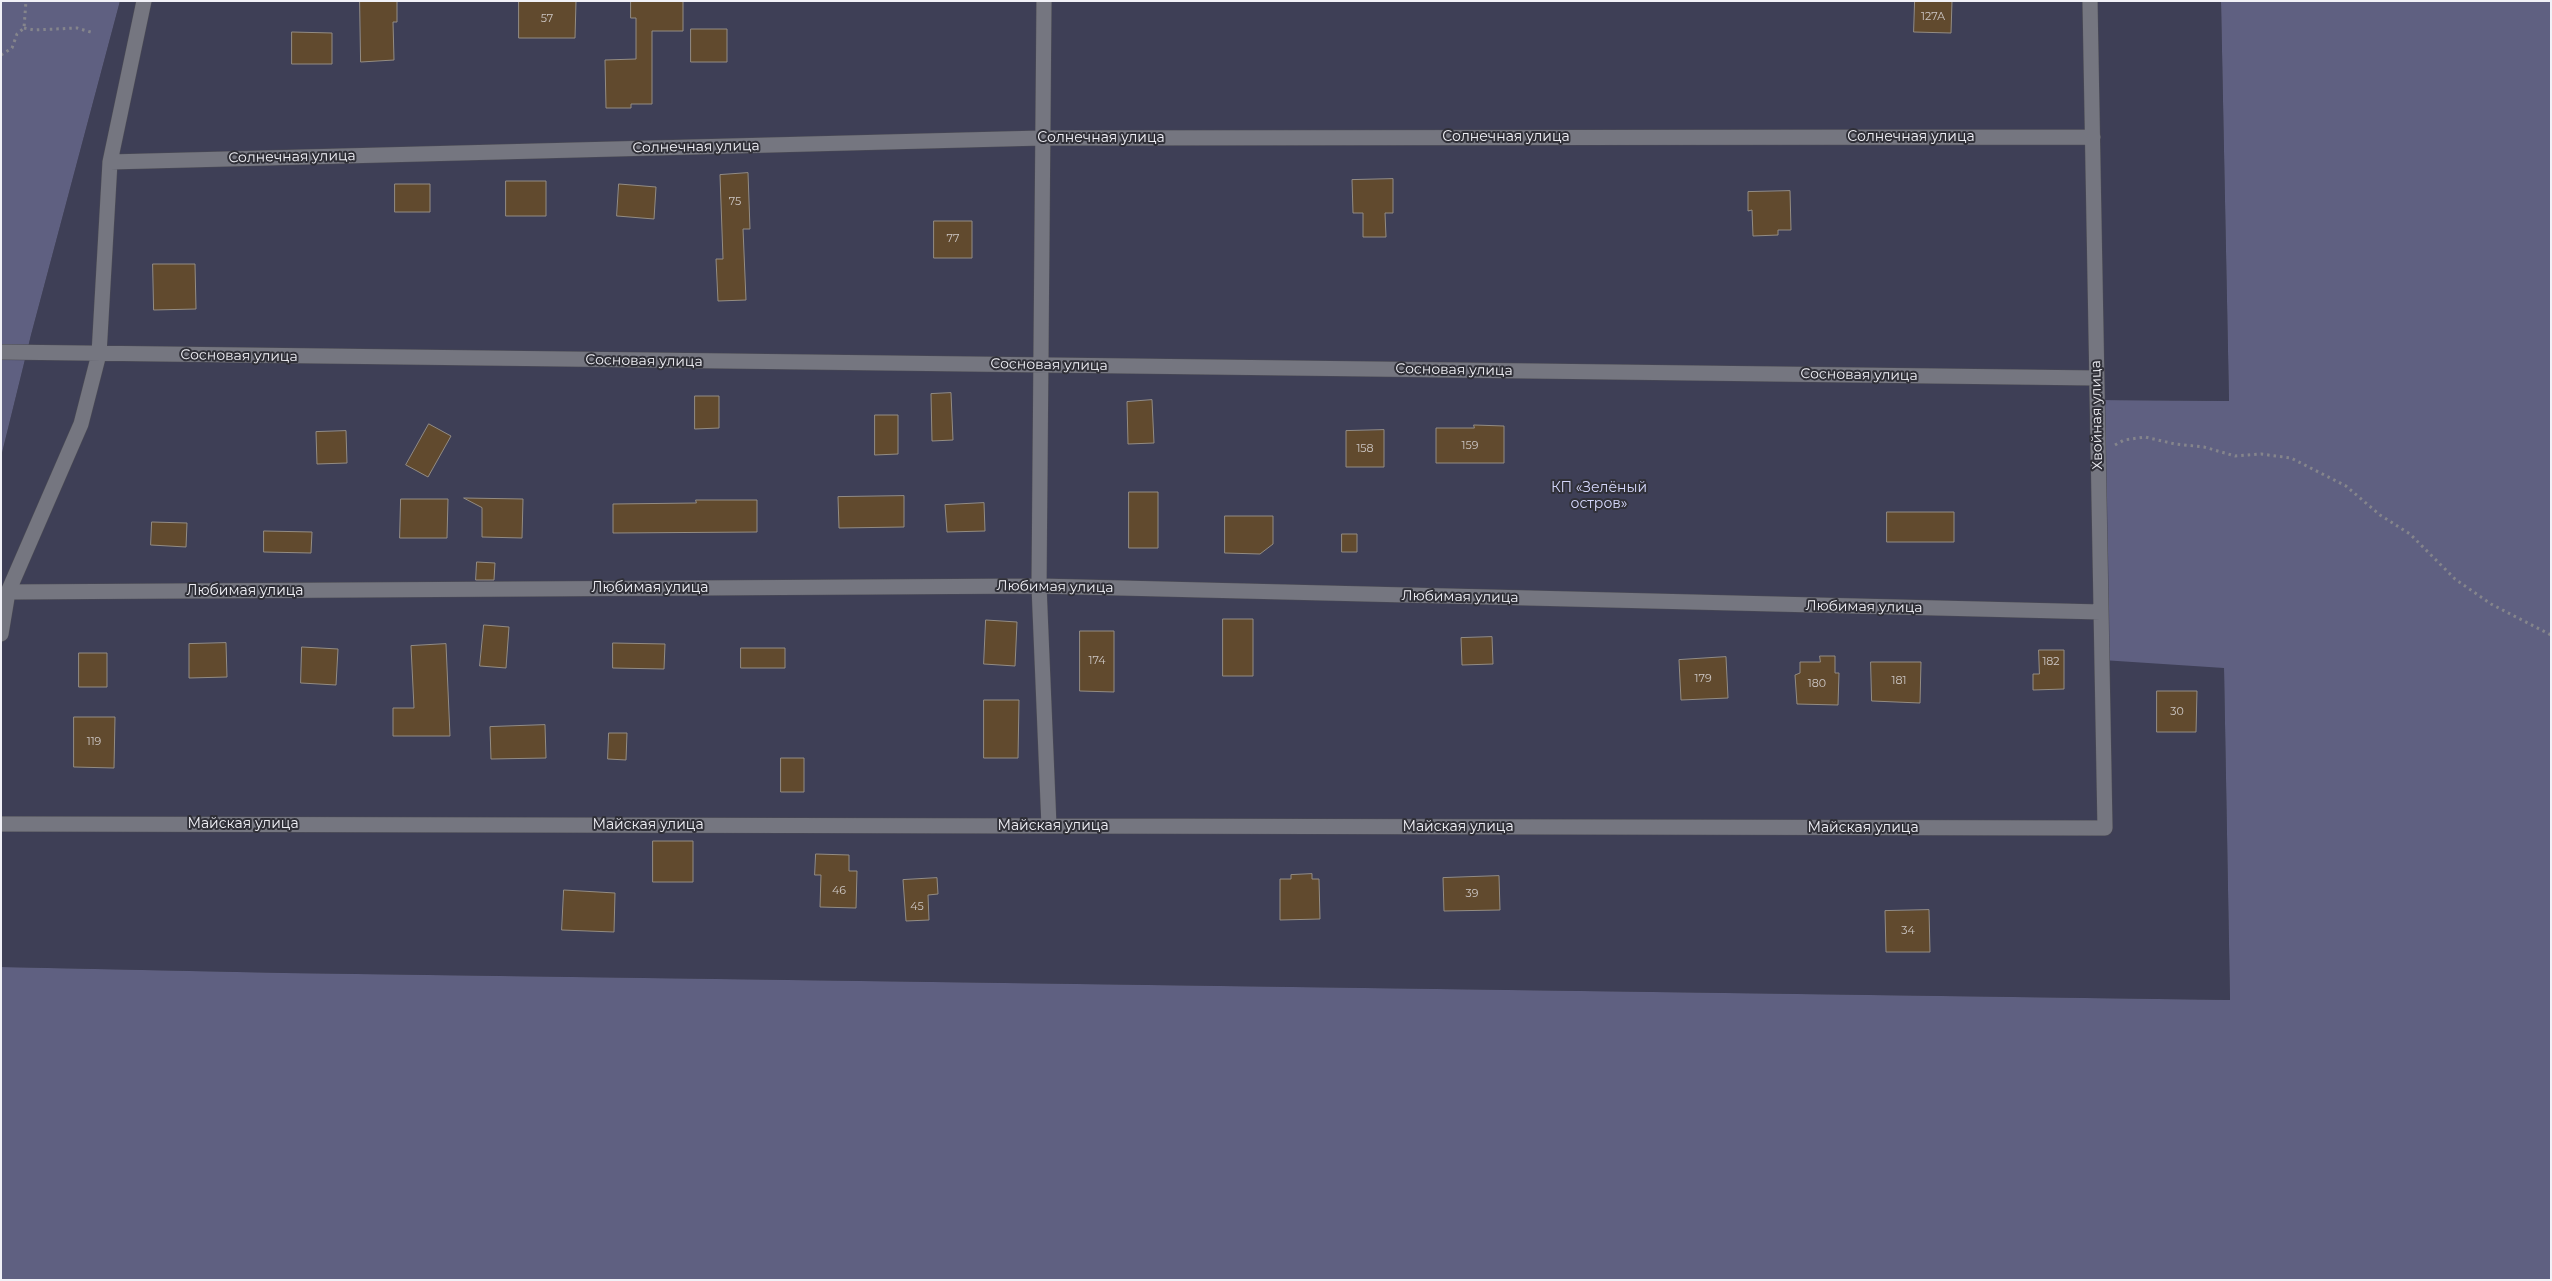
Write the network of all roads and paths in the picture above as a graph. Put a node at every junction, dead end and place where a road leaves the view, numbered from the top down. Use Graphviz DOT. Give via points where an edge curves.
graph roads {
  1 [pos="26,1"];
  2 [pos="144,1"];
  3 [pos="1044,1"];
  4 [pos="2090,1"];
  5 [pos="24,28"];
  6 [pos="94,33"];
  7 [pos="1,55"];
  8 [pos="2093,137"];
  9 [pos="1042,138"];
  10 [pos="110,162"];
  11 [pos="1,352"];
  12 [pos="99,354"];
  13 [pos="1040,365"];
  14 [pos="2096,378"];
  15 [pos="2098,456"];
  16 [pos="1039,586"];
  17 [pos="8,592"];
  18 [pos="2101,612"];
  19 [pos="1,634"];
  20 [pos="2551,635"];
  21 [pos="1,824"];
  22 [pos="1049,826"];
  23 [pos="2105,828"];
  1 -- 5 [label="path"];
  2 -- 10 [label="street"];
  3 -- 9 [label="street"];
  4 -- 8 [label="street, Хвойная улица"];
  5 -- 6 [label="path" via="77,28"];
  5 -- 7 [label="path" via="17,34 12,48"];
  8 -- 9 [label="street, Солнечная улица"];
  8 -- 14 [label="street, Хвойная улица"];
  9 -- 10 [label="street, Солнечная улица"];
  9 -- 13 [label="street"];
  10 -- 12 [label="street"];
  11 -- 12 [label="street, Сосновая улица"];
  12 -- 13 [label="street, Сосновая улица"];
  12 -- 17 [label="street" via="81,424"];
  13 -- 14 [label="street, Сосновая улица"];
  13 -- 16 [label="street"];
  14 -- 15 [label="street, Хвойная улица"];
  15 -- 18 [label="street, Хвойная улица"];
  15 -- 20 [label="path" via="2124,440 2145,437 2235,456 2261,454 2291,458 2346,486 2380,515 2410,534 2455,579 2476,594"];
  16 -- 17 [label="street, Любимая улица"];
  16 -- 18 [label="street, Любимая улица"];
  16 -- 22 [label="street"];
  17 -- 19 [label="street"];
  18 -- 23 [label="street, Хвойная улица"];
  21 -- 22 [label="street, Майская улица"];
  22 -- 23 [label="street, Майская улица"];
}
